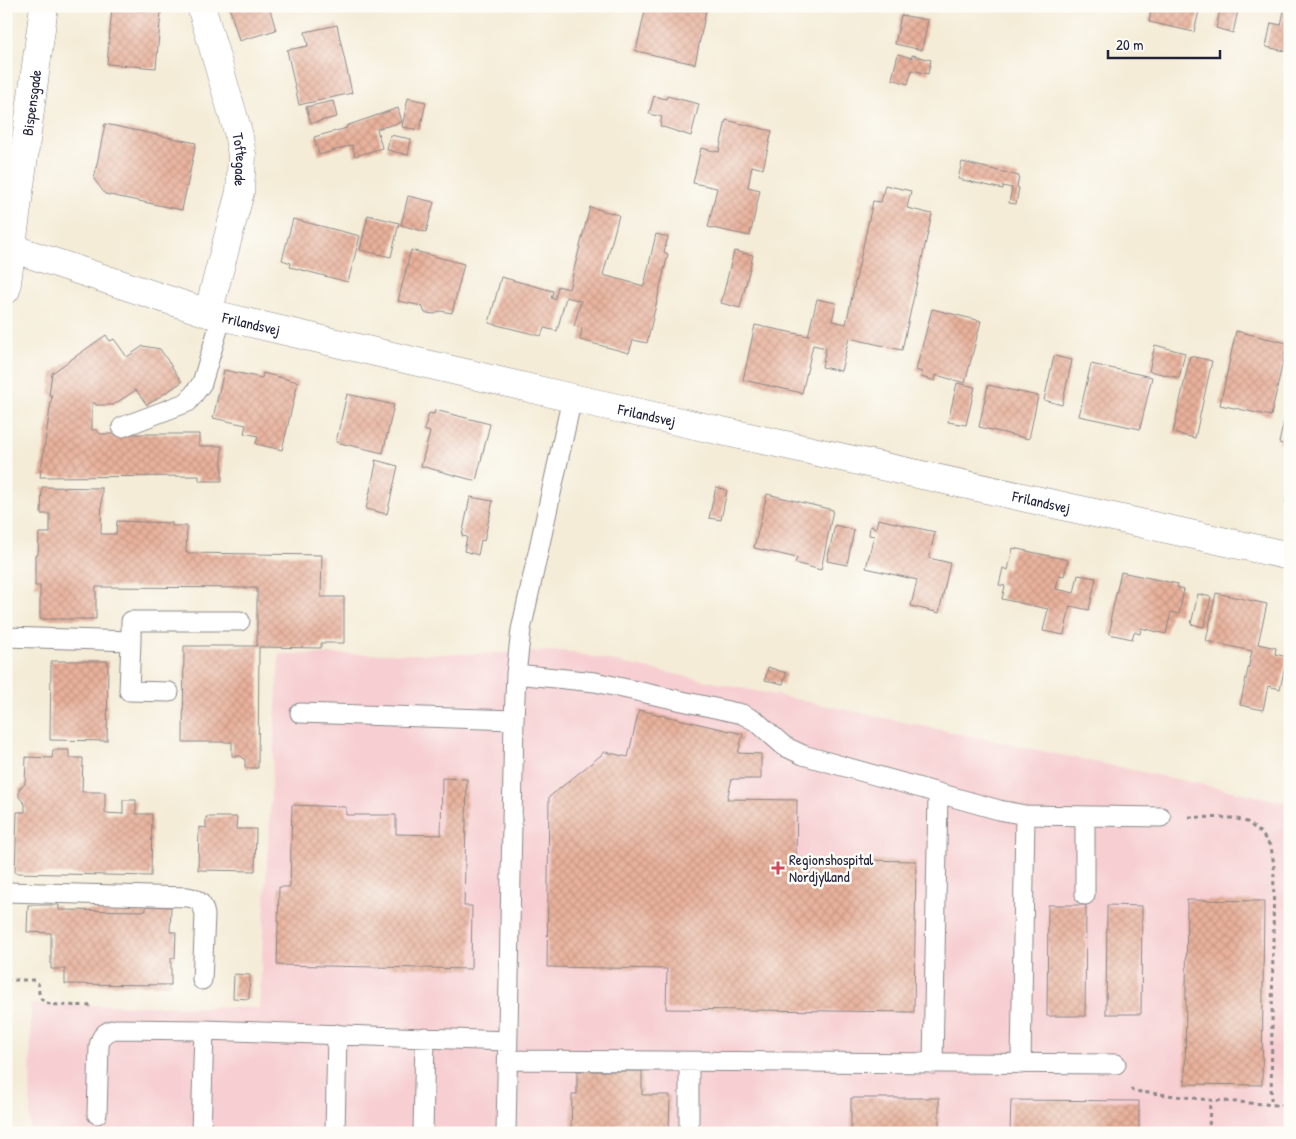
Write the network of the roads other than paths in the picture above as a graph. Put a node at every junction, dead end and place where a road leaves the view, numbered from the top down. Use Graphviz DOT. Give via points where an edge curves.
graph roads {
  1 [pos="44,6"];
  2 [pos="201,6"];
  3 [pos="9,248"];
  4 [pos="6,290"];
  5 [pos="215,314"];
  6 [pos="572,398"];
  7 [pos="122,427"];
  8 [pos="1290,556"];
  9 [pos="240,621"];
  10 [pos="6,637"];
  11 [pos="131,641"];
  12 [pos="516,674"];
  13 [pos="169,692"];
  14 [pos="300,713"];
  15 [pos="514,720"];
  16 [pos="938,793"];
  17 [pos="1025,816"];
  18 [pos="1085,816"];
  19 [pos="1161,817"];
  20 [pos="6,892"];
  21 [pos="1085,894"];
  22 [pos="202,980"];
  23 [pos="204,1030"];
  24 [pos="337,1034"];
  25 [pos="426,1038"];
  26 [pos="507,1041"];
  27 [pos="508,1060"];
  28 [pos="690,1062"];
  29 [pos="933,1064"];
  30 [pos="1021,1064"];
  31 [pos="1116,1064"];
  32 [pos="97,1114"];
  33 [pos="201,1133"];
  34 [pos="335,1133"];
  35 [pos="423,1133"];
  36 [pos="506,1133"];
  37 [pos="689,1133"];
  1 -- 3 [label="street, Bispensgade"];
  2 -- 5 [label="street, Toftegade" via="242,155 240,192"];
  3 -- 4 [label="street, Bispensgade"];
  3 -- 5 [label="street, Frilandsvej"];
  5 -- 6 [label="street, Frilandsvej"];
  5 -- 7 [label="lane" via="202,383 188,402"];
  6 -- 8 [label="street, Frilandsvej"];
  6 -- 12 [label="lane" via="521,630"];
  9 -- 11 [label="lane" via="131,621"];
  10 -- 11 [label="lane"];
  11 -- 13 [label="lane" via="129,691"];
  12 -- 15 [label="lane"];
  12 -- 16 [label="lane" via="595,682 742,714 757,722 784,746 803,755"];
  14 -- 15 [label="lane"];
  15 -- 26 [label="lane"];
  16 -- 17 [label="lane"];
  16 -- 29 [label="lane"];
  17 -- 18 [label="lane"];
  17 -- 30 [label="lane"];
  18 -- 19 [label="lane"];
  18 -- 21 [label="lane"];
  20 -- 22 [label="lane" via="195,898 204,908 205,915"];
  23 -- 24 [label="lane"];
  23 -- 32 [label="lane" via="116,1029 104,1034 99,1046"];
  23 -- 33 [label="lane"];
  24 -- 25 [label="lane"];
  24 -- 34 [label="lane"];
  25 -- 26 [label="lane"];
  25 -- 35 [label="lane"];
  26 -- 27 [label="lane"];
  27 -- 28 [label="lane"];
  27 -- 36 [label="lane"];
  28 -- 29 [label="lane"];
  28 -- 37 [label="lane"];
  29 -- 30 [label="lane"];
  30 -- 31 [label="lane"];
}
